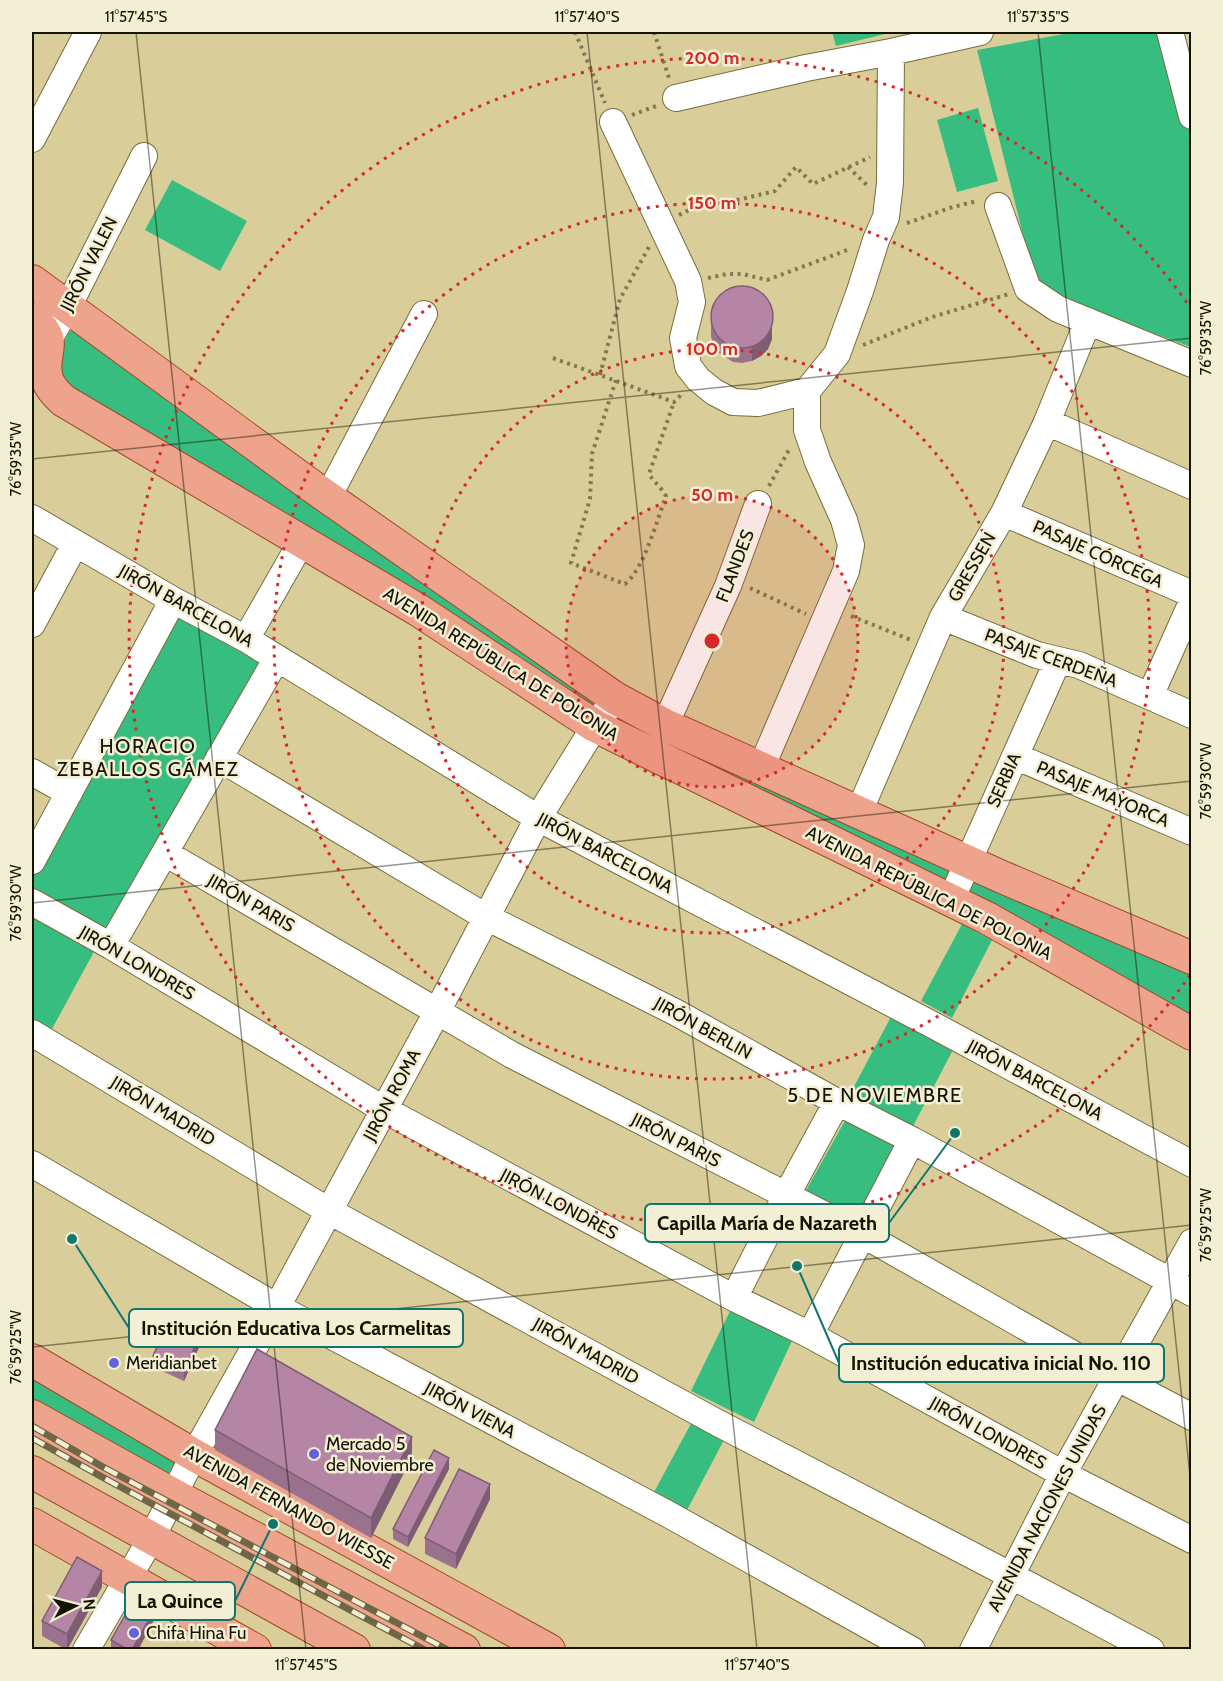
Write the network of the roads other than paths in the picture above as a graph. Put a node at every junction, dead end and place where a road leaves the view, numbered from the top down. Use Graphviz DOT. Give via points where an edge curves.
graph roads {
  1 [pos="88,32"];
  2 [pos="980,32"];
  3 [pos="1170,32"];
  4 [pos="891,52"];
  5 [pos="676,98"];
  6 [pos="1191,110"];
  7 [pos="613,122"];
  8 [pos="32,139"];
  9 [pos="144,156"];
  10 [pos="998,206"];
  11 [pos="32,281"];
  12 [pos="68,307"];
  13 [pos="424,314"];
  14 [pos="1088,321"];
  15 [pos="40,329"];
  16 [pos="1191,364"];
  17 [pos="32,370"];
  18 [pos="807,391"];
  19 [pos="1047,422"];
  20 [pos="1191,486"];
  21 [pos="328,497"];
  22 [pos="758,504"];
  23 [pos="1004,513"];
  24 [pos="32,518"];
  25 [pos="302,542"];
  26 [pos="75,544"];
  27 [pos="1191,594"];
  28 [pos="173,600"];
  29 [pos="1191,602"];
  30 [pos="943,617"];
  31 [pos="32,624"];
  32 [pos="246,639"];
  33 [pos="277,658"];
  34 [pos="1058,660"];
  35 [pos="1149,696"];
  36 [pos="615,698"];
  37 [pos="1191,715"];
  38 [pos="665,725"];
  39 [pos="595,726"];
  40 [pos="1015,756"];
  41 [pos="219,758"];
  42 [pos="761,768"];
  43 [pos="32,772"];
  44 [pos="69,793"];
  45 [pos="859,812"];
  46 [pos="538,818"];
  47 [pos="1191,832"];
  48 [pos="165,853"];
  49 [pos="958,857"];
  50 [pos="32,861"];
  51 [pos="941,896"];
  52 [pos="32,902"];
  53 [pos="486,917"];
  54 [pos="111,946"];
  55 [pos="1191,958"];
  56 [pos="437,1012"];
  57 [pos="32,1033"];
  58 [pos="1191,1034"];
  59 [pos="837,1102"];
  60 [pos="383,1109"];
  61 [pos="912,1140"];
  62 [pos="32,1164"];
  63 [pos="1191,1164"];
  64 [pos="786,1196"];
  65 [pos="329,1211"];
  66 [pos="862,1234"];
  67 [pos="1191,1242"];
  68 [pos="1181,1287"];
  69 [pos="734,1298"];
  70 [pos="278,1307"];
  71 [pos="810,1335"];
  72 [pos="32,1360"];
  73 [pos="1117,1377"];
  74 [pos="32,1416"];
  75 [pos="1191,1417"];
  76 [pos="194,1455"];
  77 [pos="32,1472"];
  78 [pos="1064,1474"];
  79 [pos="174,1495"];
  80 [pos="32,1524"];
  81 [pos="152,1538"];
  82 [pos="1191,1539"];
  83 [pos="1010,1575"];
  84 [pos="128,1579"];
  85 [pos="86,1650"];
  86 [pos="255,1650"];
  87 [pos="354,1650"];
  88 [pos="464,1650"];
  89 [pos="549,1650"];
  90 [pos="912,1650"];
  91 [pos="973,1650"];
  92 [pos="1150,1650"];
  1 -- 8 [label="street"];
  2 -- 4 [label="street"];
  3 -- 6 [label="street"];
  4 -- 5 [label="street"];
  4 -- 18 [label="street" via="886,217 837,354"];
  7 -- 18 [label="street" via="688,281 692,302 683,338 688,366 714,392 733,402 758,404"];
  9 -- 12 [label="street, JIRÓN VALEN"];
  10 -- 14 [label="street" via="1028,289 1058,309"];
  11 -- 12 [label="main road, AVENIDA REPÚBLICA DE POLONIA"];
  12 -- 15 [label="street, JIRÓN VALEN"];
  12 -- 21 [label="main road, AVENIDA REPÚBLICA DE POLONIA"];
  13 -- 21 [label="street"];
  14 -- 16 [label="street"];
  14 -- 19 [label="street, GRESSEN"];
  15 -- 17 [label="street, JIRÓN VALEN"];
  15 -- 25 [label="main road, AVENIDA REPÚBLICA DE POLONIA" via="47,378 64,401"];
  18 -- 42 [label="street" via="807,430 851,545 846,572"];
  19 -- 20 [label="street"];
  19 -- 23 [label="street, GRESSEN"];
  21 -- 36 [label="main road, AVENIDA REPÚBLICA DE POLONIA"];
  22 -- 38 [label="street, FLANDES" via="731,579"];
  23 -- 27 [label="street, PASAJE CÓRCEGA"];
  23 -- 30 [label="street, GRESSEN"];
  24 -- 26 [label="street, JIRÓN BARCELONA"];
  25 -- 32 [label="street"];
  25 -- 39 [label="main road, AVENIDA REPÚBLICA DE POLONIA" via="418,610"];
  26 -- 28 [label="street, JIRÓN BARCELONA"];
  26 -- 31 [label="street"];
  28 -- 32 [label="street, JIRÓN BARCELONA"];
  28 -- 44 [label="street"];
  29 -- 35 [label="street"];
  30 -- 34 [label="street, PASAJE CERDEÑA"];
  30 -- 45 [label="street, GRESSEN"];
  32 -- 33 [label="street, JIRÓN BARCELONA"];
  33 -- 41 [label="street"];
  33 -- 46 [label="street, JIRÓN BARCELONA"];
  34 -- 35 [label="street, PASAJE CERDEÑA" via="1079,665"];
  34 -- 40 [label="street, SERBIA"];
  35 -- 37 [label="street, PASAJE CERDEÑA"];
  36 -- 38 [label="main road, AVENIDA REPÚBLICA DE POLONIA"];
  36 -- 39 [label="street, JIRÓN ROMA"];
  38 -- 42 [label="main road, AVENIDA REPÚBLICA DE POLONIA"];
  39 -- 46 [label="street, JIRÓN ROMA"];
  39 -- 51 [label="main road, AVENIDA REPÚBLICA DE POLONIA"];
  40 -- 47 [label="street, PASAJE MAYORCA"];
  40 -- 49 [label="street, SERBIA"];
  41 -- 48 [label="street"];
  41 -- 53 [label="street, JIRÓN BERLIN"];
  42 -- 45 [label="main road, AVENIDA REPÚBLICA DE POLONIA"];
  43 -- 44 [label="street"];
  44 -- 50 [label="street"];
  45 -- 49 [label="main road, AVENIDA REPÚBLICA DE POLONIA"];
  46 -- 53 [label="street, JIRÓN ROMA"];
  46 -- 63 [label="street, JIRÓN BARCELONA"];
  48 -- 54 [label="street"];
  48 -- 56 [label="street, JIRÓN PARIS"];
  49 -- 51 [label="main road"];
  49 -- 55 [label="main road, AVENIDA REPÚBLICA DE POLONIA"];
  51 -- 58 [label="main road, AVENIDA REPÚBLICA DE POLONIA"];
  52 -- 54 [label="street, JIRÓN LONDRES"];
  53 -- 56 [label="street, JIRÓN ROMA"];
  53 -- 59 [label="street, JIRÓN BERLIN" via="675,1012"];
  54 -- 60 [label="street, JIRÓN LONDRES"];
  56 -- 60 [label="street, JIRÓN ROMA"];
  56 -- 64 [label="street, JIRÓN PARIS" via="512,1055"];
  57 -- 65 [label="street, JIRÓN MADRID"];
  59 -- 61 [label="street, JIRÓN BERLIN"];
  59 -- 64 [label="street"];
  60 -- 65 [label="street, JIRÓN ROMA"];
  60 -- 69 [label="street, JIRÓN LONDRES"];
  61 -- 66 [label="street"];
  61 -- 68 [label="street, JIRÓN BERLIN"];
  62 -- 70 [label="street, JIRÓN VIENA"];
  64 -- 66 [label="street, JIRÓN PARIS"];
  64 -- 69 [label="street"];
  65 -- 70 [label="street, JIRÓN ROMA"];
  65 -- 83 [label="street, JIRÓN MADRID" via="716,1422"];
  66 -- 71 [label="street"];
  66 -- 73 [label="street, JIRÓN PARIS"];
  67 -- 68 [label="street, AVENIDA NACIONES UNIDAS"];
  68 -- 73 [label="street, AVENIDA NACIONES UNIDAS"];
  69 -- 71 [label="street, JIRÓN LONDRES"];
  70 -- 76 [label="street, JIRÓN ROMA"];
  70 -- 90 [label="street, JIRÓN VIENA"];
  71 -- 78 [label="street, JIRÓN LONDRES"];
  72 -- 76 [label="main road, AVENIDA FERNANDO WIESSE"];
  73 -- 75 [label="street, JIRÓN PARIS"];
  73 -- 78 [label="street, AVENIDA NACIONES UNIDAS"];
  74 -- 79 [label="main road"];
  76 -- 79 [label="street, JIRÓN ROMA"];
  76 -- 89 [label="main road, AVENIDA FERNANDO WIESSE"];
  77 -- 81 [label="main road"];
  78 -- 82 [label="street, JIRÓN LONDRES"];
  78 -- 83 [label="street, AVENIDA NACIONES UNIDAS"];
  79 -- 81 [label="street, JIRÓN ROMA"];
  79 -- 88 [label="main road"];
  80 -- 84 [label="main road"];
  81 -- 84 [label="street, JIRÓN ROMA"];
  81 -- 87 [label="main road"];
  83 -- 91 [label="street, AVENIDA NACIONES UNIDAS"];
  83 -- 92 [label="street, JIRÓN MADRID"];
  84 -- 85 [label="street, JIRÓN ROMA"];
  84 -- 86 [label="main road"];
}
